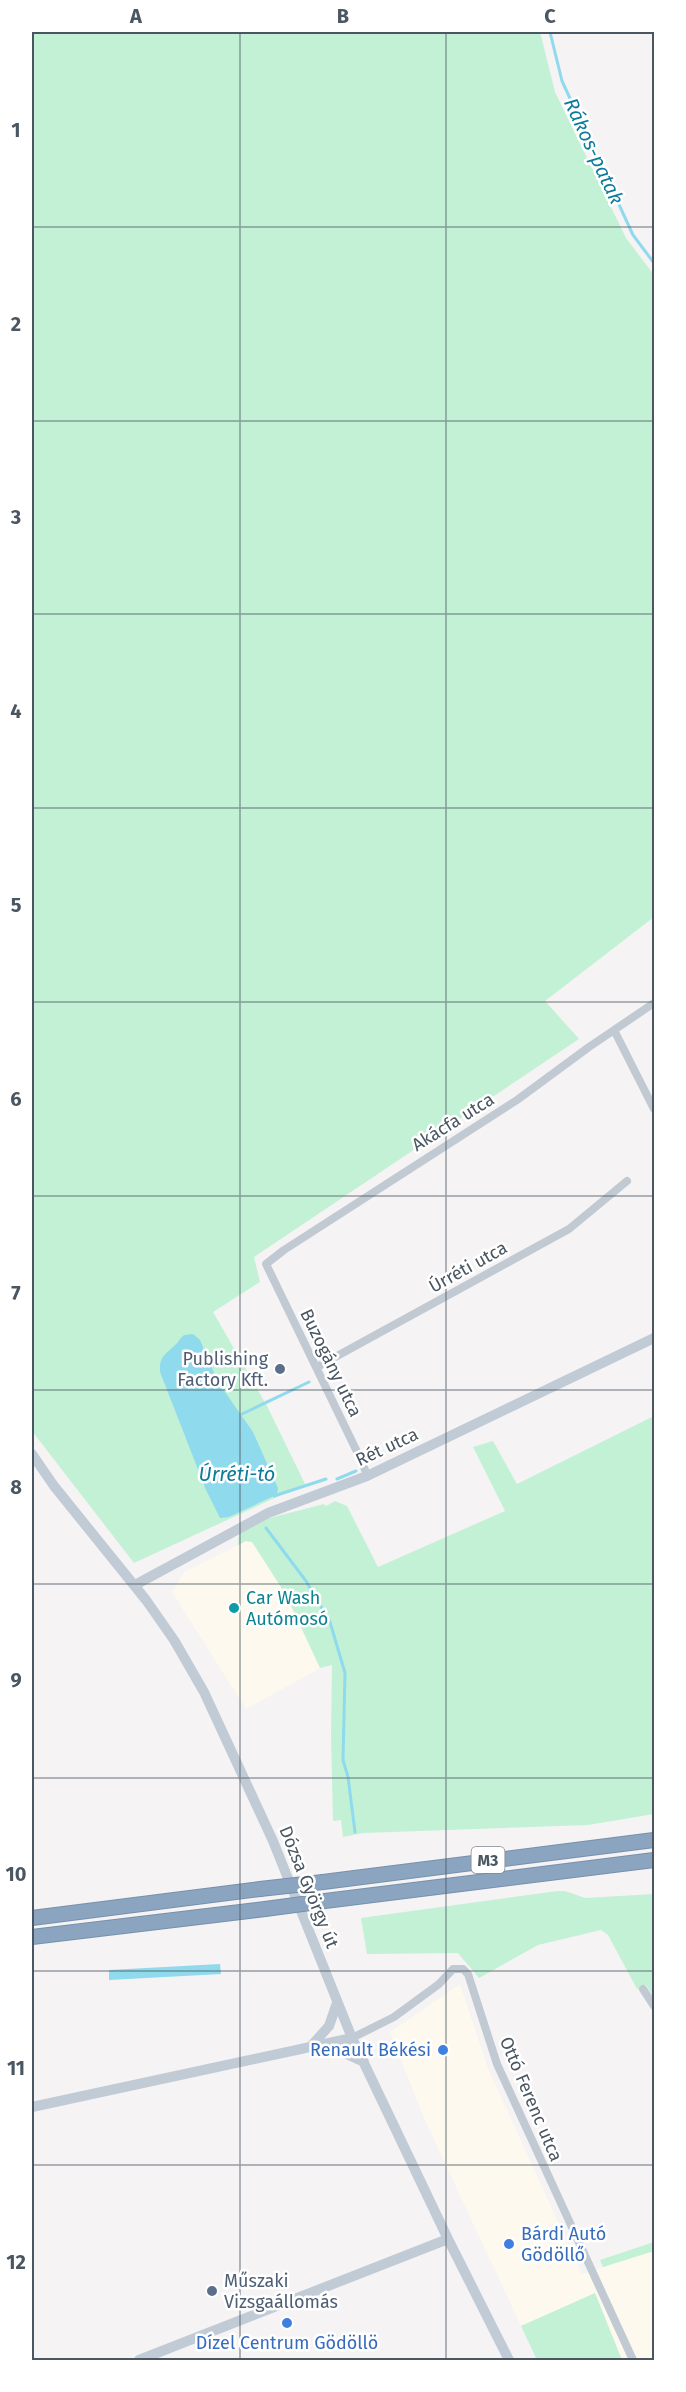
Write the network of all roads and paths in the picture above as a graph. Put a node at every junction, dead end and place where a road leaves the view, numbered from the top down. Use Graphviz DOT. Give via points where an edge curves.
graph roads {
  1 [pos="654,1003"];
  2 [pos="615,1032"];
  3 [pos="654,1109"];
  4 [pos="627,1181"];
  5 [pos="266,1264"];
  6 [pos="654,1338"];
  7 [pos="317,1367"];
  8 [pos="32,1454"];
  9 [pos="367,1476"];
  10 [pos="135,1586"];
  11 [pos="654,1840"];
  12 [pos="654,1860"];
  13 [pos="32,1916"];
  14 [pos="32,1938"];
  15 [pos="643,1989"];
  16 [pos="338,2003"];
  17 [pos="654,2006"];
  18 [pos="352,2038"];
  19 [pos="312,2045"];
  20 [pos="364,2062"];
  21 [pos="32,2107"];
  22 [pos="448,2239"];
  23 [pos="139,2361"];
  24 [pos="509,2361"];
  25 [pos="633,2361"];
  1 -- 2 [label="street, Akácfa utca"];
  2 -- 3 [label="street"];
  2 -- 5 [label="street, Akácfa utca"];
  4 -- 7 [label="street, Úrréti utca" via="569,1229"];
  5 -- 7 [label="street, Buzogány utca"];
  6 -- 9 [label="street, Rét utca"];
  7 -- 9 [label="street, Buzogány utca"];
  8 -- 10 [label="street, Dózsa György út"];
  9 -- 10 [label="street, Rét utca" via="268,1513"];
  10 -- 16 [label="street, Dózsa György út" via="174,1640 204,1692 273,1841"];
  11 -- 13 [label="highway, M3, bridge"];
  12 -- 14 [label="highway, M3, bridge"];
  15 -- 17 [label="street"];
  16 -- 18 [label="street, Dózsa György út"];
  16 -- 19 [label="street" via="329,2026"];
  18 -- 19 [label="street"];
  18 -- 20 [label="street, Dózsa György út"];
  18 -- 25 [label="street, Ottó Ferenc utca" via="394,2017 453,1969 464,1969 497,2064"];
  19 -- 20 [label="street"];
  19 -- 21 [label="street"];
  20 -- 22 [label="street, Dózsa György út"];
  22 -- 23 [label="street"];
  22 -- 24 [label="street, Dózsa György út"];
}
